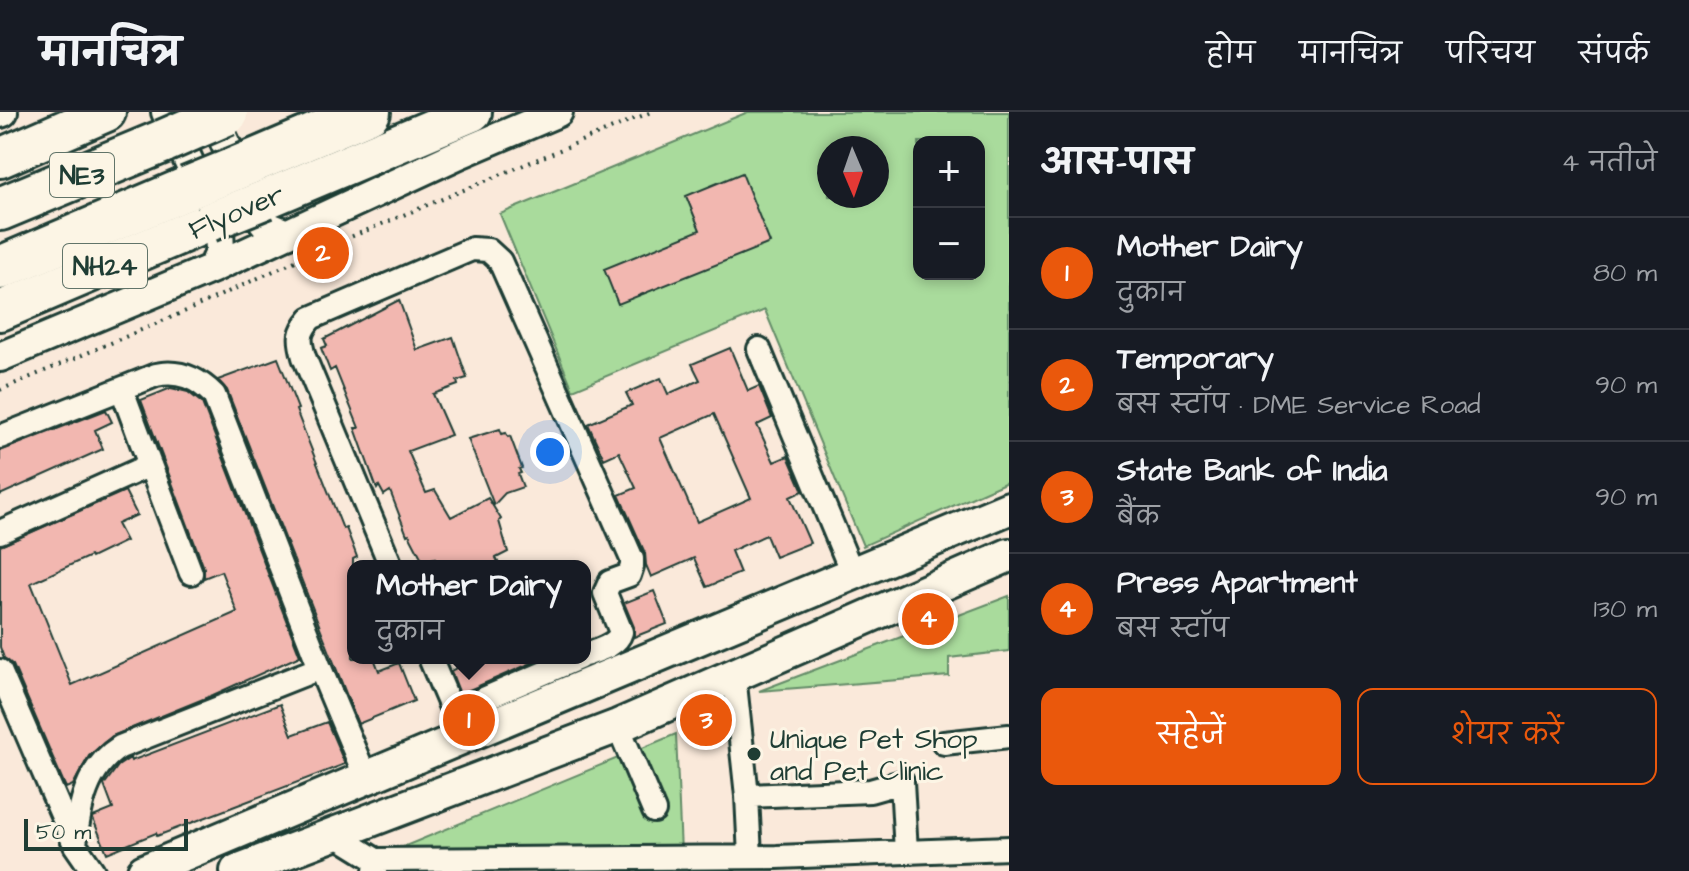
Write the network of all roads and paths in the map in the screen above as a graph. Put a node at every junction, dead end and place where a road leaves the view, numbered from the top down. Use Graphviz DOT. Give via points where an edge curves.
graph roads {
  1 [pos="106,112"];
  2 [pos="369,112"];
  3 [pos="472,112"];
  4 [pos="558,112"];
  5 [pos="651,112"];
  6 [pos="222,113"];
  7 [pos="165,126"];
  8 [pos="0,158"];
  9 [pos="0,209"];
  10 [pos="287,234"];
  11 [pos="0,268"];
  12 [pos="213,268"];
  13 [pos="0,311"];
  14 [pos="759,349"];
  15 [pos="0,357"];
  16 [pos="0,390"];
  17 [pos="122,390"];
  18 [pos="0,437"];
  19 [pos="150,465"];
  20 [pos="1009,508"];
  21 [pos="0,532"];
  22 [pos="1009,555"];
  23 [pos="389,560"];
  24 [pos="191,573"];
  25 [pos="853,575"];
  26 [pos="805,595"];
  27 [pos="824,636"];
  28 [pos="591,653"];
  29 [pos="433,664"];
  30 [pos="568,664"];
  31 [pos="320,668"];
  32 [pos="0,671"];
  33 [pos="734,675"];
  34 [pos="458,725"];
  35 [pos="618,726"];
  36 [pos="1009,736"];
  37 [pos="944,743"];
  38 [pos="366,778"];
  39 [pos="747,796"];
  40 [pos="654,811"];
  41 [pos="334,834"];
  42 [pos="75,845"];
  43 [pos="1009,848"];
  44 [pos="906,852"];
  45 [pos="750,857"];
  46 [pos="776,864"];
  47 [pos="376,866"];
  48 [pos="93,871"];
  49 [pos="144,871"];
  50 [pos="237,871"];
  1 -- 8 [label="highway"];
  2 -- 11 [label="highway, NE3, bridge"];
  3 -- 13 [label="highway, Flyover / NH24, bridge"];
  4 -- 10 [label="street"];
  5 -- 16 [label="path"];
  6 -- 7 [label="highway, NE3, bridge"];
  6 -- 10 [label="street" via="258,215 267,226"];
  7 -- 9 [label="highway, NE3"];
  7 -- 12 [label="street" via="219,228 220,252"];
  10 -- 12 [label="street"];
  12 -- 15 [label="street"];
  14 -- 25 [label="street"];
  17 -- 18 [label="street"];
  17 -- 19 [label="street"];
  17 -- 31 [label="street" via="174,372 205,385 214,395"];
  19 -- 21 [label="street"];
  19 -- 24 [label="street"];
  20 -- 25 [label="main road"];
  22 -- 27 [label="main road"];
  23 -- 28 [label="street" via="304,357 302,328 311,318 457,255 488,250 500,261 632,559 629,575 610,582 605,593 619,638"];
  25 -- 26 [label="main road"];
  26 -- 27 [label="main road"];
  26 -- 34 [label="main road"];
  27 -- 33 [label="main road"];
  29 -- 34 [label="street"];
  30 -- 34 [label="street"];
  31 -- 38 [label="street"];
  31 -- 42 [label="street" via="107,755 85,789"];
  32 -- 42 [label="street"];
  33 -- 35 [label="main road"];
  33 -- 39 [label="street"];
  34 -- 38 [label="main road"];
  35 -- 40 [label="street"];
  35 -- 41 [label="main road"];
  36 -- 37 [label="street"];
  38 -- 49 [label="main road"];
  39 -- 44 [label="street" via="870,791 902,782"];
  39 -- 45 [label="street"];
  41 -- 47 [label="street"];
  41 -- 50 [label="main road"];
  42 -- 48 [label="street"];
  43 -- 44 [label="street"];
  44 -- 46 [label="street"];
  45 -- 46 [label="street"];
  45 -- 47 [label="street"];
}
